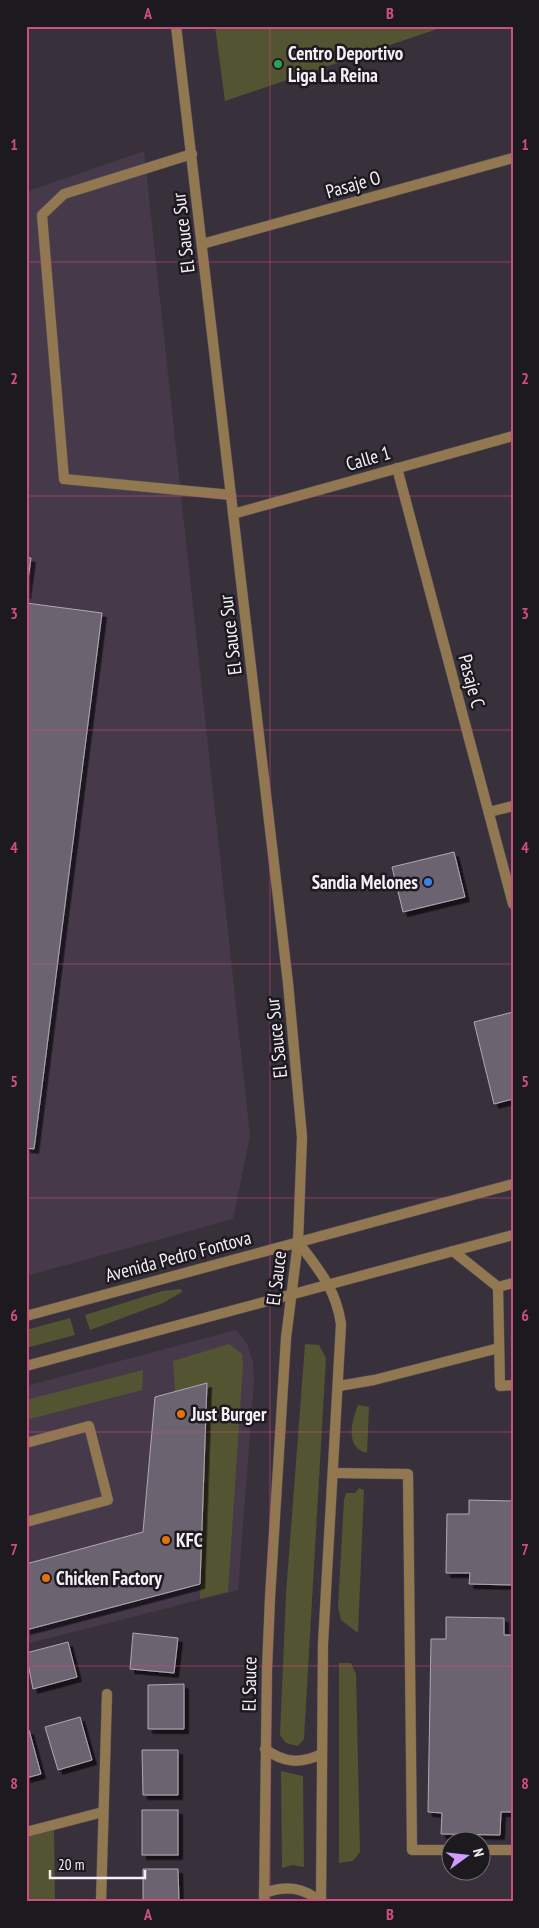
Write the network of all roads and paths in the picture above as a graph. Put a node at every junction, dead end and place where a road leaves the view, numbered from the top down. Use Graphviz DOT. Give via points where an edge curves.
graph roads {
  1 [pos="176,26"];
  2 [pos="192,154"];
  3 [pos="513,158"];
  4 [pos="202,244"];
  5 [pos="513,436"];
  6 [pos="397,468"];
  7 [pos="231,495"];
  8 [pos="233,514"];
  9 [pos="513,806"];
  10 [pos="489,812"];
  11 [pos="513,904"];
  12 [pos="513,1184"];
  13 [pos="513,1235"];
  14 [pos="298,1242"];
  15 [pos="453,1251"];
  16 [pos="513,1283"];
  17 [pos="329,1284"];
  18 [pos="498,1287"];
  19 [pos="291,1294"];
  20 [pos="26,1316"];
  21 [pos="499,1348"];
  22 [pos="26,1366"];
  23 [pos="513,1385"];
  24 [pos="339,1386"];
  25 [pos="26,1443"];
  26 [pos="334,1473"];
  27 [pos="26,1522"];
  28 [pos="107,1694"];
  29 [pos="265,1749"];
  30 [pos="322,1754"];
  31 [pos="103,1812"];
  32 [pos="26,1832"];
  33 [pos="442,1850"];
  34 [pos="492,1850"];
  35 [pos="513,1850"];
  36 [pos="264,1897"];
  37 [pos="101,1902"];
  38 [pos="321,1902"];
  1 -- 2 [label="street, El Sauce Sur"];
  2 -- 4 [label="street, El Sauce Sur"];
  2 -- 7 [label="street" via="64,194 42,214 64,479"];
  3 -- 4 [label="street, Pasaje O"];
  4 -- 7 [label="street, El Sauce Sur"];
  5 -- 6 [label="street, Calle 1"];
  6 -- 8 [label="street, Calle 1"];
  6 -- 10 [label="street, Pasaje C"];
  7 -- 8 [label="street, El Sauce Sur"];
  8 -- 14 [label="street, El Sauce Sur" via="298,1078 302,1137"];
  9 -- 10 [label="street"];
  10 -- 11 [label="street, Pasaje C"];
  12 -- 14 [label="street, Avenida Pedro Fontova"];
  13 -- 15 [label="street"];
  14 -- 17 [label="street, El Sauce"];
  14 -- 19 [label="street, El Sauce"];
  14 -- 20 [label="street, Avenida Pedro Fontova"];
  15 -- 17 [label="street"];
  15 -- 18 [label="street"];
  16 -- 18 [label="street"];
  17 -- 19 [label="street"];
  17 -- 24 [label="street, El Sauce" via="342,1324"];
  18 -- 21 [label="street"];
  19 -- 22 [label="street"];
  19 -- 29 [label="street, El Sauce" via="270,1598"];
  21 -- 23 [label="street" via="500,1386"];
  21 -- 24 [label="street"];
  24 -- 26 [label="street, El Sauce"];
  25 -- 27 [label="street" via="89,1426 108,1500"];
  26 -- 30 [label="street, El Sauce" via="326,1591"];
  26 -- 33 [label="street" via="408,1474 412,1850"];
  28 -- 31 [label="street"];
  29 -- 30 [label="street" via="281,1759 294,1762"];
  29 -- 36 [label="street, El Sauce"];
  30 -- 38 [label="street, El Sauce"];
  31 -- 32 [label="street"];
  31 -- 37 [label="street"];
  34 -- 35 [label="street"];
  36 -- 38 [label="street" via="283,1888 296,1888"];
}
